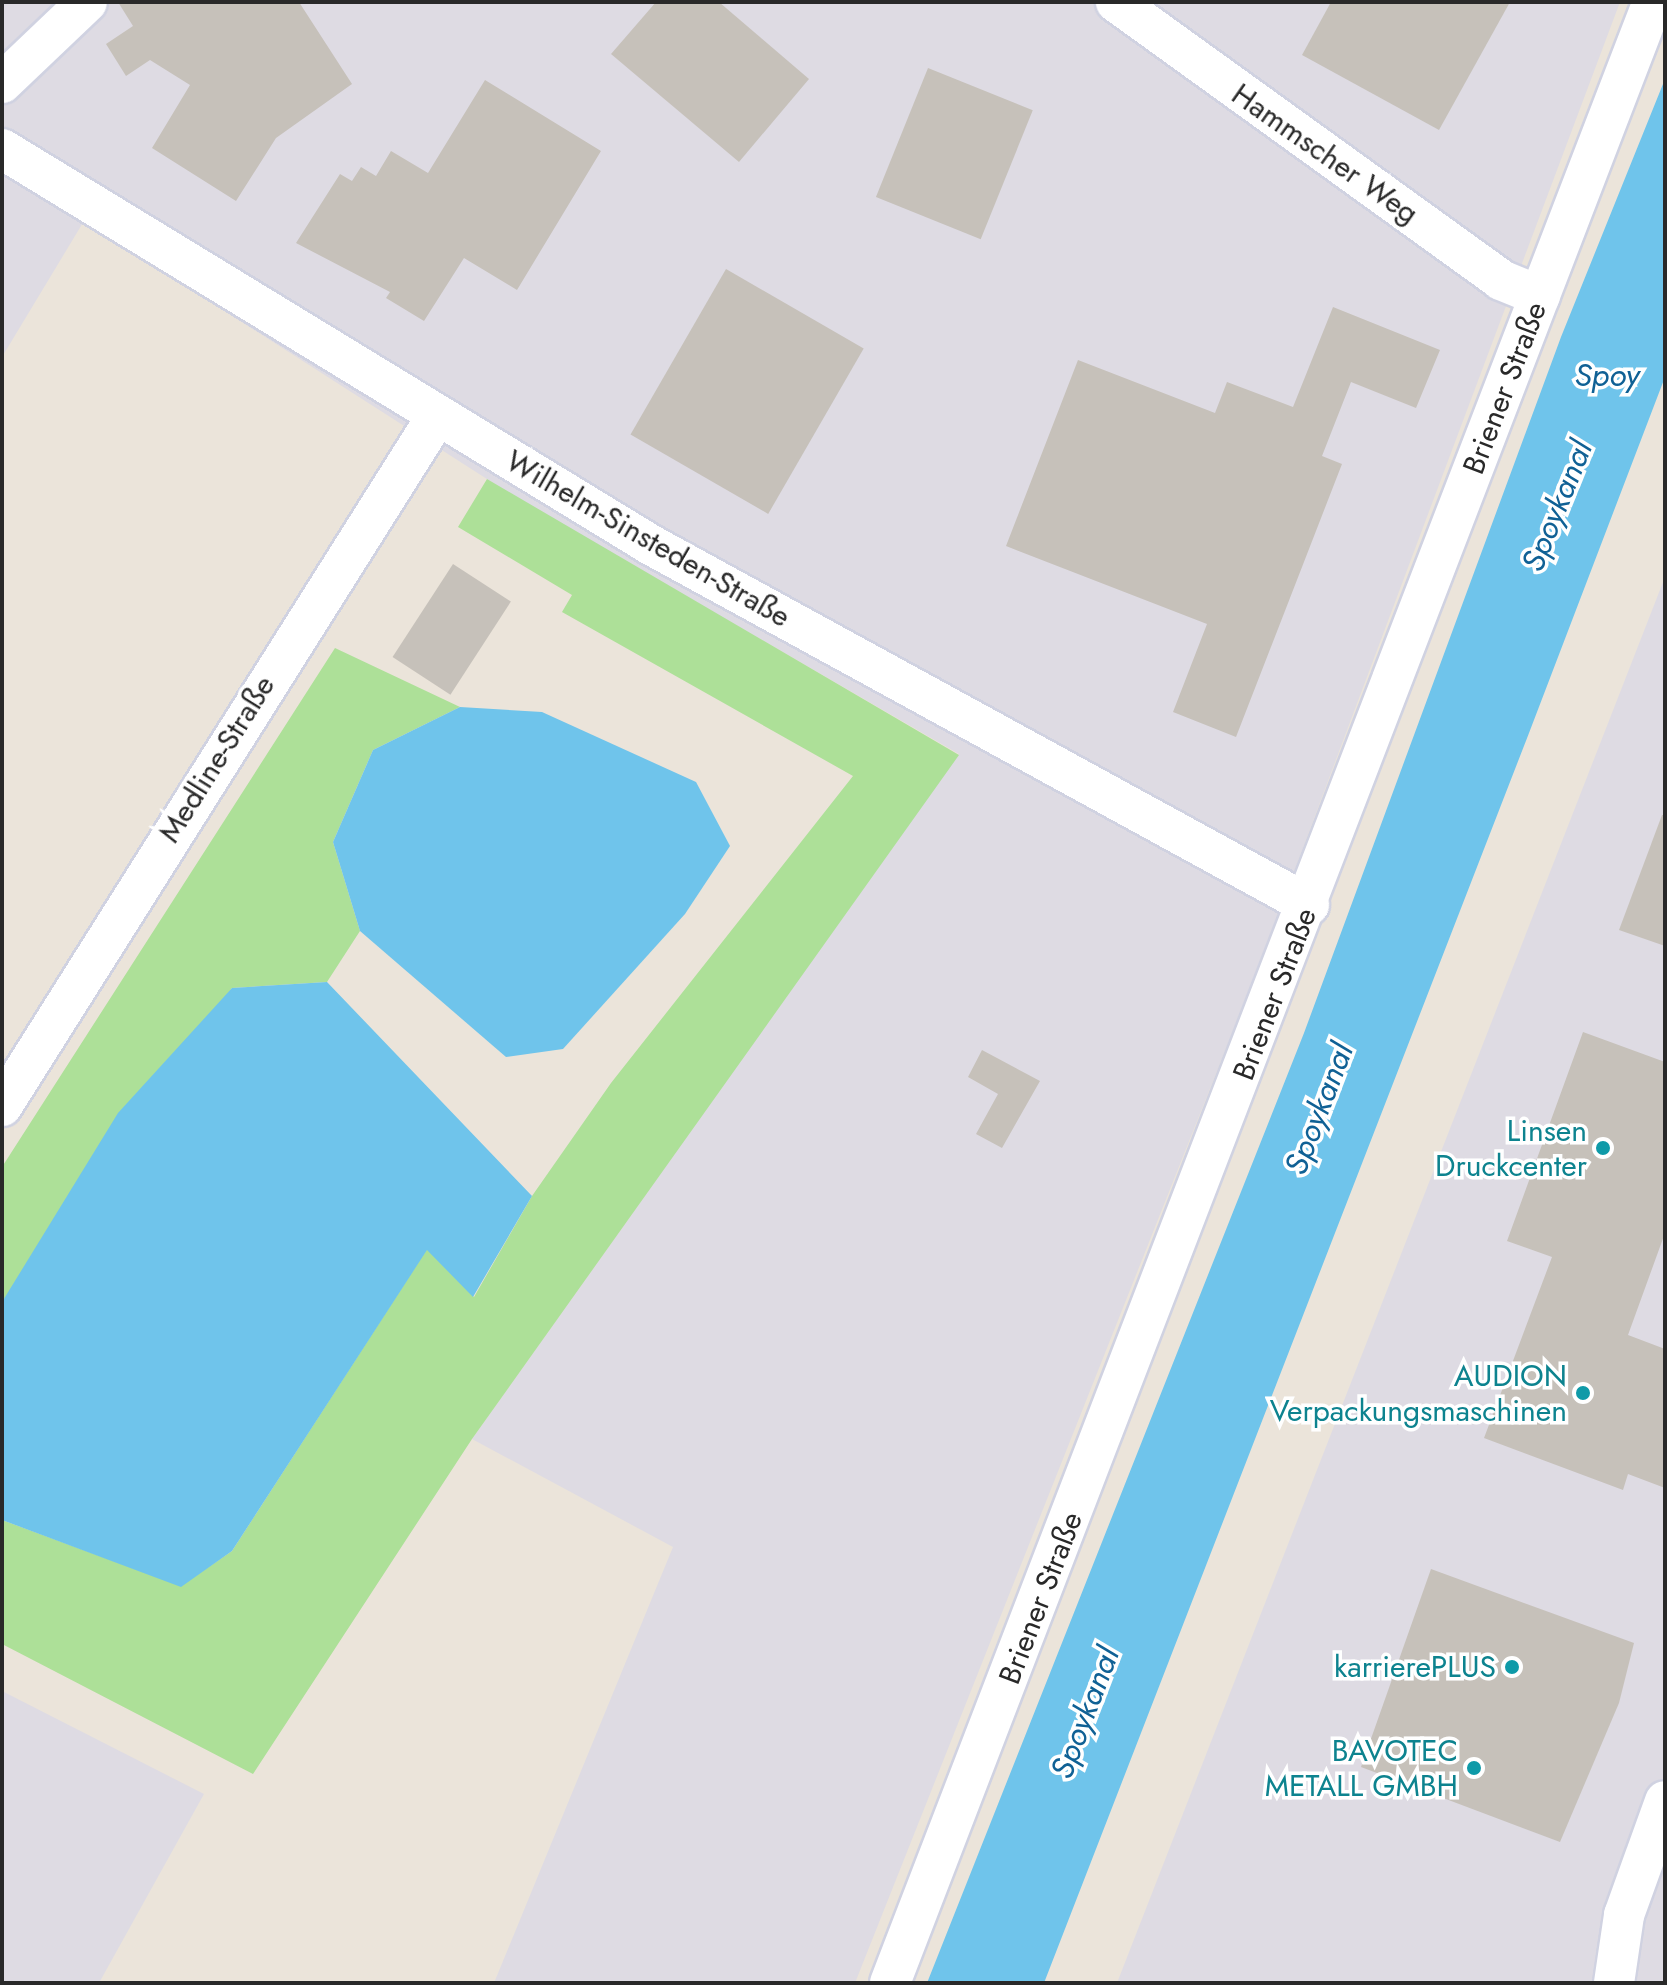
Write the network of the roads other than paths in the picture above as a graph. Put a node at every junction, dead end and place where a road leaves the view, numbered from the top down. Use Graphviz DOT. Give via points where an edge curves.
graph roads {
  1 [pos="87,2"];
  2 [pos="1116,2"];
  3 [pos="1653,2"];
  4 [pos="2,83"];
  5 [pos="2,149"];
  6 [pos="1540,296"];
  7 [pos="437,416"];
  8 [pos="1309,905"];
  9 [pos="2,1106"];
  10 [pos="1665,1801"];
  11 [pos="890,1983"];
  12 [pos="1614,1983"];
  1 -- 4 [label="street"];
  2 -- 6 [label="street, Hammscher Weg" via="1501,280"];
  3 -- 6 [label="street, Briener Straße"];
  5 -- 7 [label="street, Wilhelm-Sinsteden-Straße"];
  6 -- 8 [label="street, Briener Straße"];
  7 -- 8 [label="street, Wilhelm-Sinsteden-Straße" via="651,545"];
  7 -- 9 [label="street, Medline-Straße"];
  8 -- 11 [label="street, Briener Straße"];
  10 -- 12 [label="street" via="1624,1915"];
}
